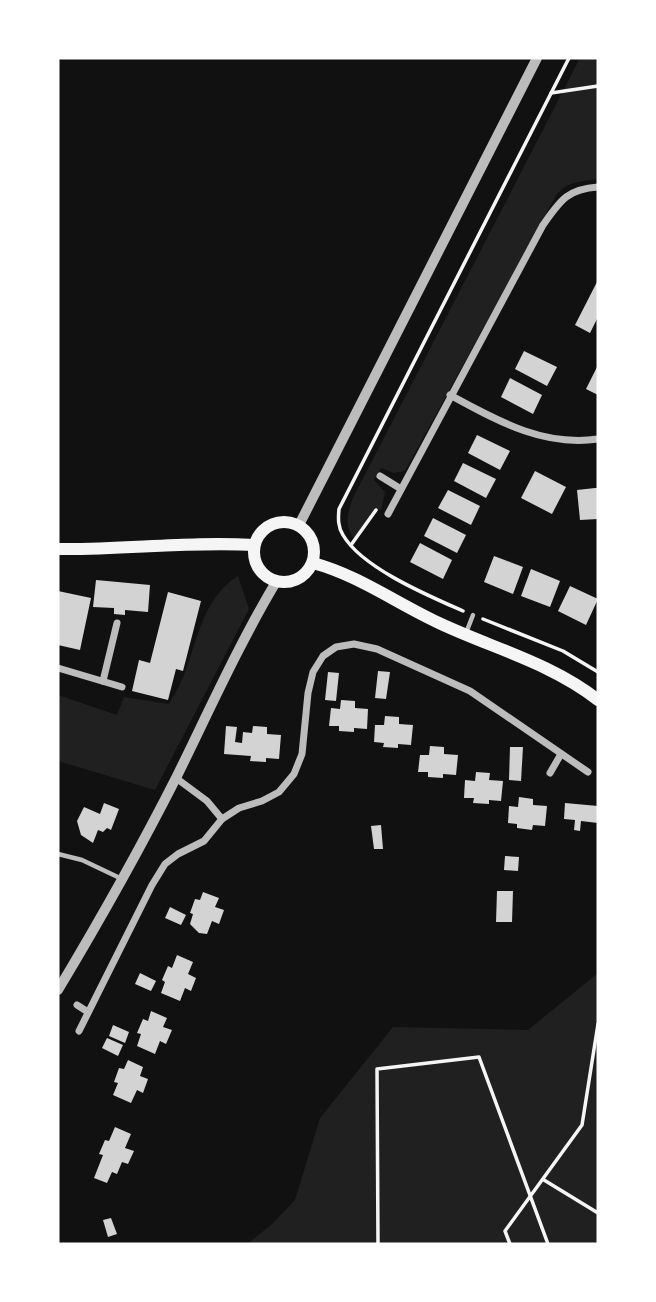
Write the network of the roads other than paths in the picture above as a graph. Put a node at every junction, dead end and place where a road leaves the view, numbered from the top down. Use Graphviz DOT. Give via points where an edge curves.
graph roads {
  1 [pos="537,58"];
  2 [pos="598,187"];
  3 [pos="450,395"];
  4 [pos="598,439"];
  5 [pos="380,476"];
  6 [pos="401,489"];
  7 [pos="388,513"];
  8 [pos="299,525"];
  9 [pos="254,545"];
  10 [pos="58,549"];
  11 [pos="313,563"];
  12 [pos="276,582"];
  13 [pos="473,615"];
  14 [pos="117,624"];
  15 [pos="466,634"];
  16 [pos="58,668"];
  17 [pos="103,681"];
  18 [pos="122,687"];
  19 [pos="598,700"];
  20 [pos="561,754"];
  21 [pos="588,772"];
  22 [pos="550,773"];
  23 [pos="176,778"];
  24 [pos="222,818"];
  25 [pos="58,854"];
  26 [pos="123,879"];
  27 [pos="58,990"];
  28 [pos="76,1005"];
  29 [pos="88,1012"];
  30 [pos="79,1031"];
  1 -- 8 [label="street"];
  2 -- 3 [label="street" via="574,191 560,200"];
  3 -- 4 [label="street" via="515,429 551,439"];
  3 -- 6 [label="street"];
  5 -- 6 [label="street"];
  6 -- 7 [label="street"];
  8 -- 9 [label="main road" via="271,524"];
  8 -- 11 [label="main road" via="314,546"];
  9 -- 10 [label="main road"];
  9 -- 12 [label="main road" via="256,564"];
  11 -- 12 [label="main road" via="294,581"];
  11 -- 15 [label="main road" via="368,584 407,608"];
  12 -- 23 [label="street"];
  13 -- 15 [label="lane"];
  14 -- 17 [label="street"];
  15 -- 19 [label="main road" via="567,678"];
  16 -- 17 [label="street"];
  17 -- 18 [label="street"];
  20 -- 21 [label="street"];
  20 -- 22 [label="street"];
  20 -- 24 [label="street" via="470,691 377,649 354,644 336,647 313,672 302,754 294,774 279,792"];
  23 -- 24 [label="street"];
  23 -- 26 [label="street"];
  24 -- 29 [label="street" via="204,841 164,864"];
  25 -- 26 [label="lane"];
  26 -- 27 [label="street"];
  28 -- 29 [label="street"];
  29 -- 30 [label="street"];
}
